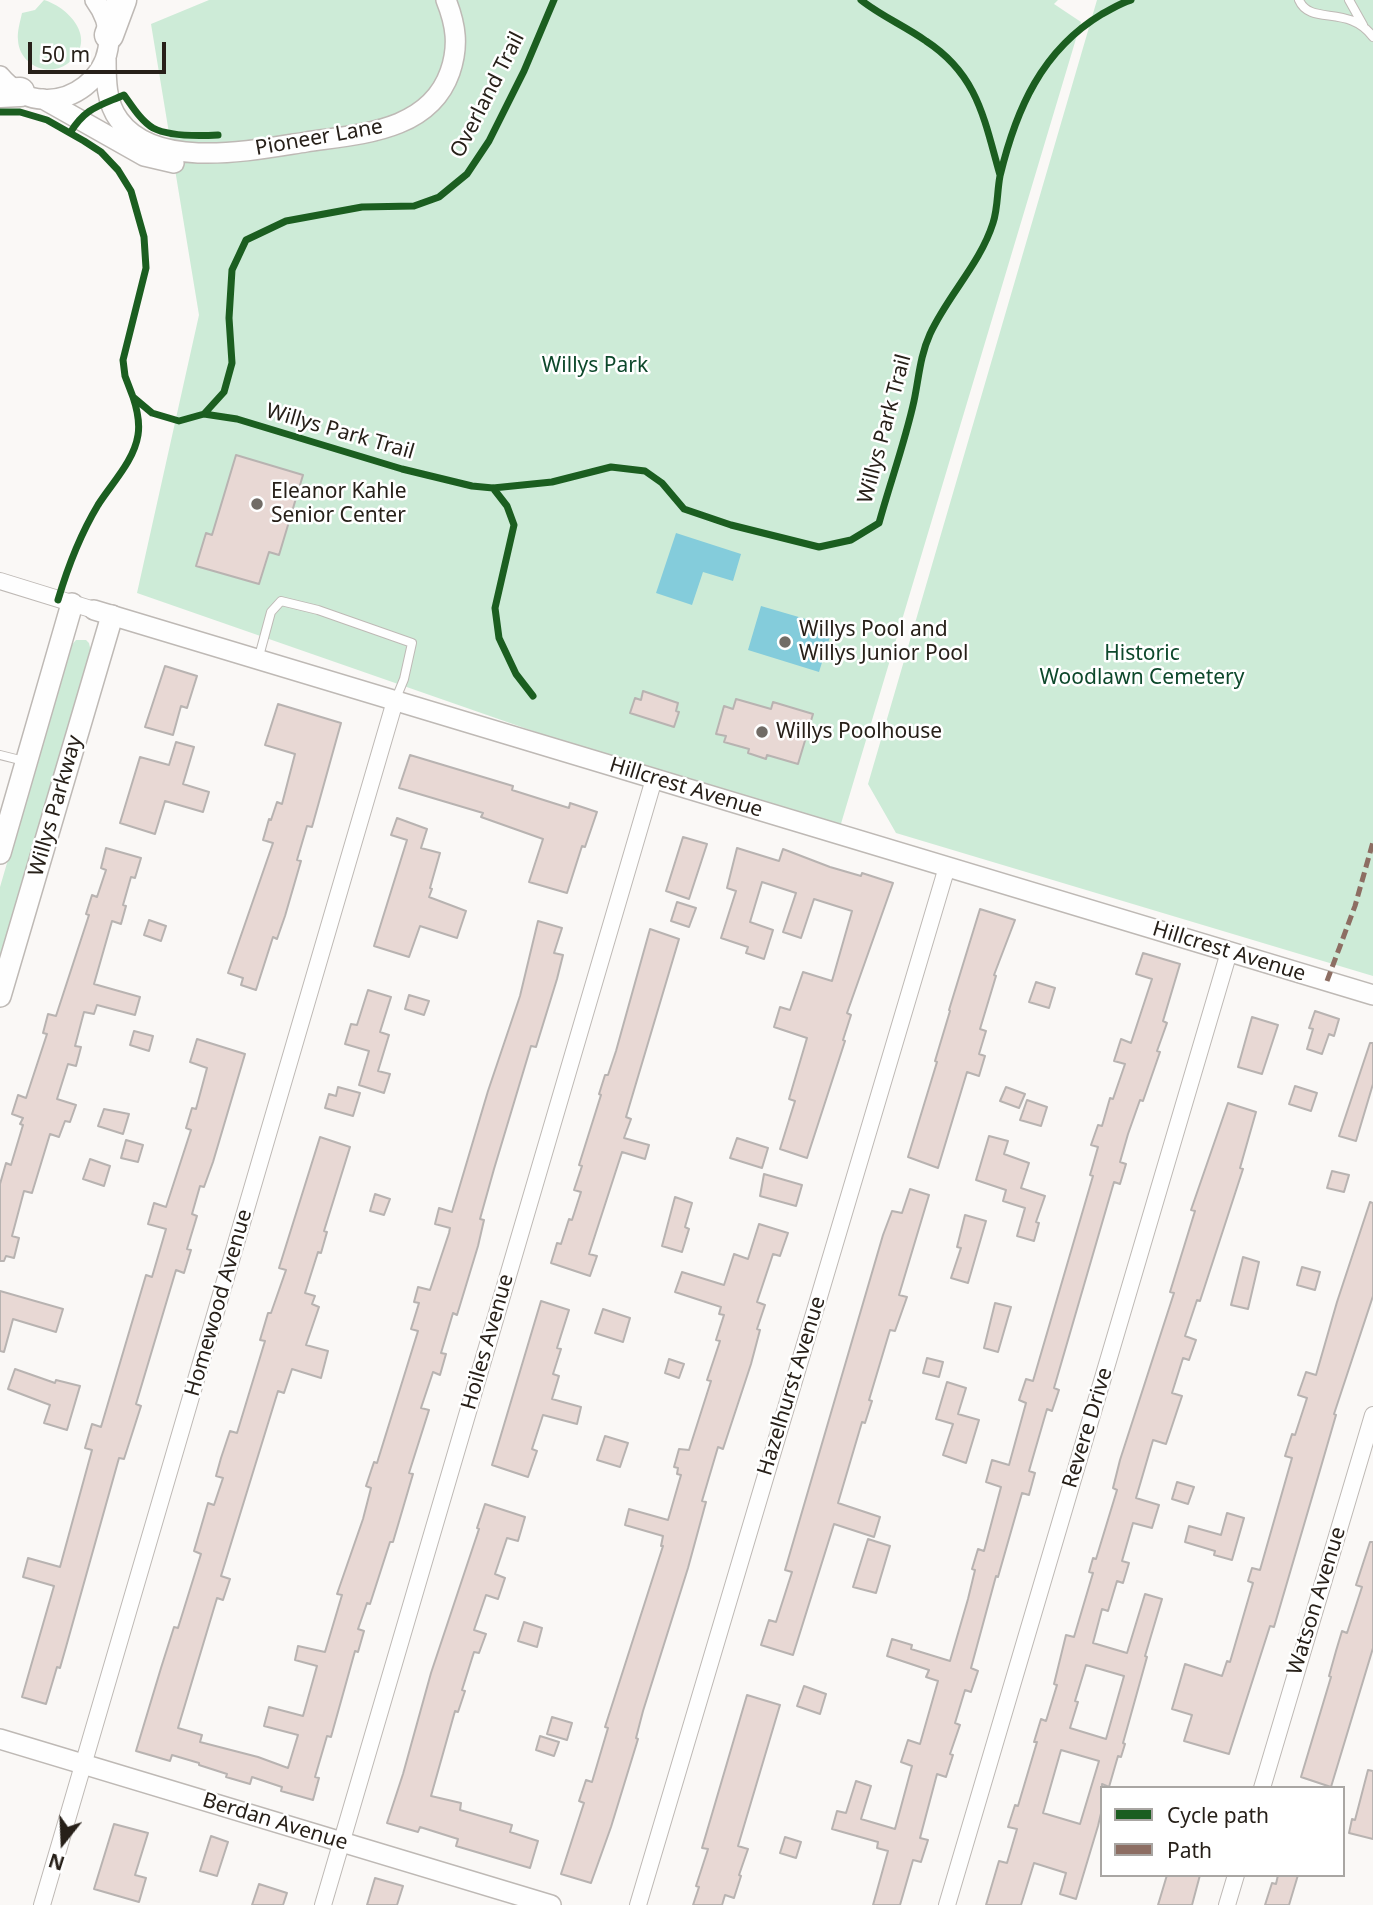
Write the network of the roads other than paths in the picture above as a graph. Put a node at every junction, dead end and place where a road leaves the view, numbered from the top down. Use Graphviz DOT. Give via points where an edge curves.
graph roads {
  1 [pos="95,0"];
  2 [pos="122,0"];
  3 [pos="446,0"];
  4 [pos="1299,0"];
  5 [pos="1349,0"];
  6 [pos="1363,25"];
  7 [pos="1373,37"];
  8 [pos="108,47"];
  9 [pos="16,90"];
  10 [pos="215,155"];
  11 [pos="0,581"];
  12 [pos="72,604"];
  13 [pos="103,613"];
  14 [pos="258,660"];
  15 [pos="395,701"];
  16 [pos="0,755"];
  17 [pos="26,762"];
  18 [pos="654,779"];
  19 [pos="0,853"];
  20 [pos="947,867"];
  21 [pos="1229,952"];
  22 [pos="1373,995"];
  23 [pos="0,996"];
  24 [pos="1373,1415"];
  25 [pos="0,1739"];
  26 [pos="83,1764"];
  27 [pos="1263,1786"];
  28 [pos="341,1842"];
  29 [pos="1235,1877"];
  30 [pos="42,1905"];
  31 [pos="323,1905"];
  32 [pos="551,1905"];
  33 [pos="638,1905"];
  34 [pos="947,1905"];
  35 [pos="1227,1905"];
  1 -- 8 [label="street" via="102,11"];
  2 -- 8 [label="highway"];
  3 -- 10 [label="street, Pioneer Lane" via="456,34 454,62 440,92 415,116 378,130"];
  4 -- 6 [label="lane" via="1311,13"];
  5 -- 6 [label="lane"];
  6 -- 7 [label="lane"];
  8 -- 9 [label="street" via="95,78 78,92 67,96"];
  8 -- 10 [label="street, Pioneer Lane" via="106,83 119,120 135,135 164,147"];
  9 -- 10 [label="street, Pioneer Lane" via="144,156 172,163"];
  11 -- 12 [label="street, Hillcrest Avenue"];
  12 -- 13 [label="street, Hillcrest Avenue"];
  12 -- 17 [label="main road, Willys Parkway"];
  13 -- 14 [label="street, Hillcrest Avenue"];
  13 -- 23 [label="main road, Willys Parkway"];
  14 -- 15 [label="street, Hillcrest Avenue"];
  14 -- 15 [label="lane" via="271,612 281,601 317,610 412,643"];
  15 -- 18 [label="street, Hillcrest Avenue"];
  15 -- 26 [label="street, Homewood Avenue"];
  16 -- 17 [label="lane"];
  17 -- 19 [label="main road, Willys Parkway"];
  18 -- 20 [label="street, Hillcrest Avenue"];
  18 -- 28 [label="street, Hoiles Avenue"];
  20 -- 21 [label="street, Hillcrest Avenue"];
  20 -- 33 [label="street, Hazelhurst Avenue"];
  21 -- 22 [label="street, Hillcrest Avenue"];
  21 -- 34 [label="street, Revere Drive"];
  24 -- 27 [label="street, Watson Avenue"];
  25 -- 26 [label="street, Berdan Avenue"];
  26 -- 28 [label="street, Berdan Avenue"];
  26 -- 30 [label="street, Homewood Avenue"];
  28 -- 31 [label="street, Hoiles Avenue"];
  28 -- 32 [label="street, Berdan Avenue"];
  29 -- 35 [label="street"];
}
